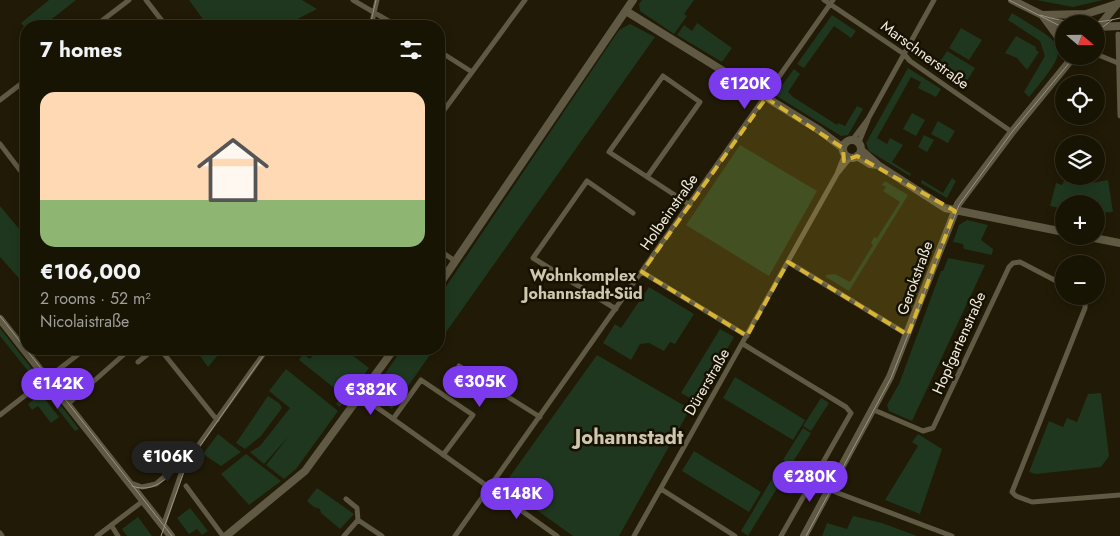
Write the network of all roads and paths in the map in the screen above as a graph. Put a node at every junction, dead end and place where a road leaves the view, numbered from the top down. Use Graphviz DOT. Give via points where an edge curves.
graph roads {
  1 [pos="129,0"];
  2 [pos="146,0"];
  3 [pos="353,0"];
  4 [pos="377,0"];
  5 [pos="525,0"];
  6 [pos="633,0"];
  7 [pos="824,0"];
  8 [pos="934,0"];
  9 [pos="1012,0"];
  10 [pos="832,2"];
  11 [pos="1116,4"];
  12 [pos="626,11"];
  13 [pos="374,13"];
  14 [pos="1042,15"];
  15 [pos="1105,18"];
  16 [pos="103,20"];
  17 [pos="161,20"];
  18 [pos="372,20"];
  19 [pos="386,20"];
  20 [pos="1048,21"];
  21 [pos="1055,23"];
  22 [pos="1105,28"];
  23 [pos="1118,29"];
  24 [pos="1055,32"];
  25 [pos="904,54"];
  26 [pos="445,56"];
  27 [pos="1105,58"];
  28 [pos="1118,64"];
  29 [pos="1066,66"];
  30 [pos="472,72"];
  31 [pos="1119,74"];
  32 [pos="20,85"];
  33 [pos="766,98"];
  34 [pos="0,100"];
  35 [pos="445,109"];
  36 [pos="1120,116"];
  37 [pos="1012,132"];
  38 [pos="0,144"];
  39 [pos="852,148"];
  40 [pos="20,170"];
  41 [pos="647,177"];
  42 [pos="690,205"];
  43 [pos="955,211"];
  44 [pos="633,213"];
  45 [pos="1055,230"];
  46 [pos="1105,240"];
  47 [pos="1120,243"];
  48 [pos="445,254"];
  49 [pos="455,261"];
  50 [pos="788,262"];
  51 [pos="642,272"];
  52 [pos="445,276"];
  53 [pos="1055,280"];
  54 [pos="1085,305"];
  55 [pos="616,310"];
  56 [pos="0,318"];
  57 [pos="908,335"];
  58 [pos="748,336"];
  59 [pos="20,344"];
  60 [pos="743,344"];
  61 [pos="29,355"];
  62 [pos="77,355"];
  63 [pos="123,355"];
  64 [pos="147,355"];
  65 [pos="165,355"];
  66 [pos="263,355"];
  67 [pos="390,355"];
  68 [pos="138,362"];
  69 [pos="459,366"];
  70 [pos="47,378"];
  71 [pos="361,396"];
  72 [pos="68,404"];
  73 [pos="874,410"];
  74 [pos="0,414"];
  75 [pos="540,417"];
  76 [pos="393,419"];
  77 [pos="217,420"];
  78 [pos="195,450"];
  79 [pos="443,455"];
  80 [pos="129,482"];
  81 [pos="186,486"];
  82 [pos="489,488"];
  83 [pos="661,489"];
  84 [pos="830,490"];
  85 [pos="1120,495"];
  86 [pos="346,499"];
  87 [pos="143,501"];
  88 [pos="358,520"];
  89 [pos="111,526"];
  90 [pos="163,526"];
  91 [pos="809,532"];
  92 [pos="97,536"];
  93 [pos="118,536"];
  94 [pos="170,536"];
  95 [pos="225,536"];
  96 [pos="344,536"];
  97 [pos="382,536"];
  98 [pos="455,536"];
  99 [pos="557,536"];
  100 [pos="634,536"];
  101 [pos="736,536"];
  102 [pos="781,536"];
  103 [pos="804,536"];
  104 [pos="952,536"];
  1 -- 16 [label="street"];
  2 -- 17 [label="street"];
  3 -- 13 [label="street"];
  4 -- 13 [label="street"];
  5 -- 30 [label="street"];
  6 -- 12 [label="street"];
  7 -- 10 [label="street, Marschnerstraße"];
  8 -- 25 [label="street, Dürerstraße"];
  9 -- 14 [label="street"];
  10 -- 25 [label="street, Marschnerstraße"];
  10 -- 33 [label="street, Holbeinstraße"];
  11 -- 14 [label="street" via="1086,14"];
  11 -- 15 [label="street"];
  12 -- 33 [label="street"];
  12 -- 49 [label="street"];
  13 -- 18 [label="street"];
  13 -- 19 [label="street"];
  14 -- 20 [label="street"];
  20 -- 21 [label="street"];
  20 -- 24 [label="street"];
  22 -- 23 [label="street"];
  23 -- 28 [label="street"];
  25 -- 37 [label="street, Marschnerstraße"];
  25 -- 39 [label="street, Dürerstraße"];
  26 -- 30 [label="street"];
  27 -- 28 [label="street"];
  28 -- 31 [label="street"];
  29 -- 37 [label="street, Gerokstraße"];
  30 -- 35 [label="street"];
  31 -- 36 [label="street"];
  32 -- 34 [label="street"];
  33 -- 39 [label="street"];
  33 -- 42 [label="street, Holbeinstraße"];
  37 -- 43 [label="street, Gerokstraße"];
  38 -- 40 [label="street"];
  39 -- 43 [label="street" via="942,206"];
  39 -- 50 [label="street, Dürerstraße"];
  41 -- 41 [label="street" via="609,152 663,76 700,102"];
  41 -- 42 [label="street"];
  42 -- 51 [label="street, Holbeinstraße"];
  43 -- 45 [label="street"];
  43 -- 57 [label="street, Gerokstraße"];
  44 -- 55 [label="street" via="587,181 533,258"];
  46 -- 47 [label="street"];
  48 -- 49 [label="street"];
  49 -- 52 [label="street"];
  50 -- 57 [label="street"];
  50 -- 58 [label="street, Dürerstraße"];
  51 -- 55 [label="street, Holbeinstraße"];
  51 -- 58 [label="street"];
  53 -- 73 [label="street, Hopfgartenstraße" via="1025,264 1016,262 1009,267 933,428 923,431"];
  54 -- 85 [label="street" via="1012,492 1032,502"];
  55 -- 75 [label="street, Holbeinstraße"];
  56 -- 59 [label="street"];
  57 -- 73 [label="street, Gerokstraße"];
  58 -- 60 [label="street, Dürerstraße"];
  60 -- 83 [label="street, Dürerstraße"];
  60 -- 102 [label="street, Dürerstraße" via="851,413"];
  61 -- 70 [label="street"];
  62 -- 70 [label="street"];
  63 -- 72 [label="street"];
  64 -- 68 [label="street"];
  65 -- 77 [label="street"];
  66 -- 77 [label="street"];
  67 -- 71 [label="street"];
  69 -- 75 [label="street"];
  70 -- 72 [label="street"];
  70 -- 74 [label="street"];
  71 -- 76 [label="street"];
  71 -- 95 [label="street" via="298,480"];
  72 -- 80 [label="street"];
  73 -- 84 [label="street, Gerokstraße"];
  75 -- 82 [label="street, Holbeinstraße"];
  76 -- 79 [label="street"];
  76 -- 79 [label="street" via="422,380 473,415"];
  77 -- 78 [label="street"];
  78 -- 80 [label="street" via="156,484 142,487"];
  78 -- 90 [label="street" via="182,471"];
  79 -- 82 [label="street"];
  80 -- 87 [label="street"];
  81 -- 95 [label="street"];
  82 -- 98 [label="street, Holbeinstraße"];
  82 -- 99 [label="street"];
  83 -- 100 [label="street, Dürerstraße"];
  83 -- 101 [label="street"];
  84 -- 91 [label="street, Gerokstraße"];
  84 -- 104 [label="street"];
  86 -- 88 [label="street" via="357,508"];
  87 -- 89 [label="street"];
  87 -- 90 [label="street"];
  88 -- 96 [label="street"];
  88 -- 97 [label="street"];
  89 -- 92 [label="street"];
  89 -- 93 [label="street"];
  90 -- 94 [label="street"];
  91 -- 103 [label="street, Gerokstraße"];
}
